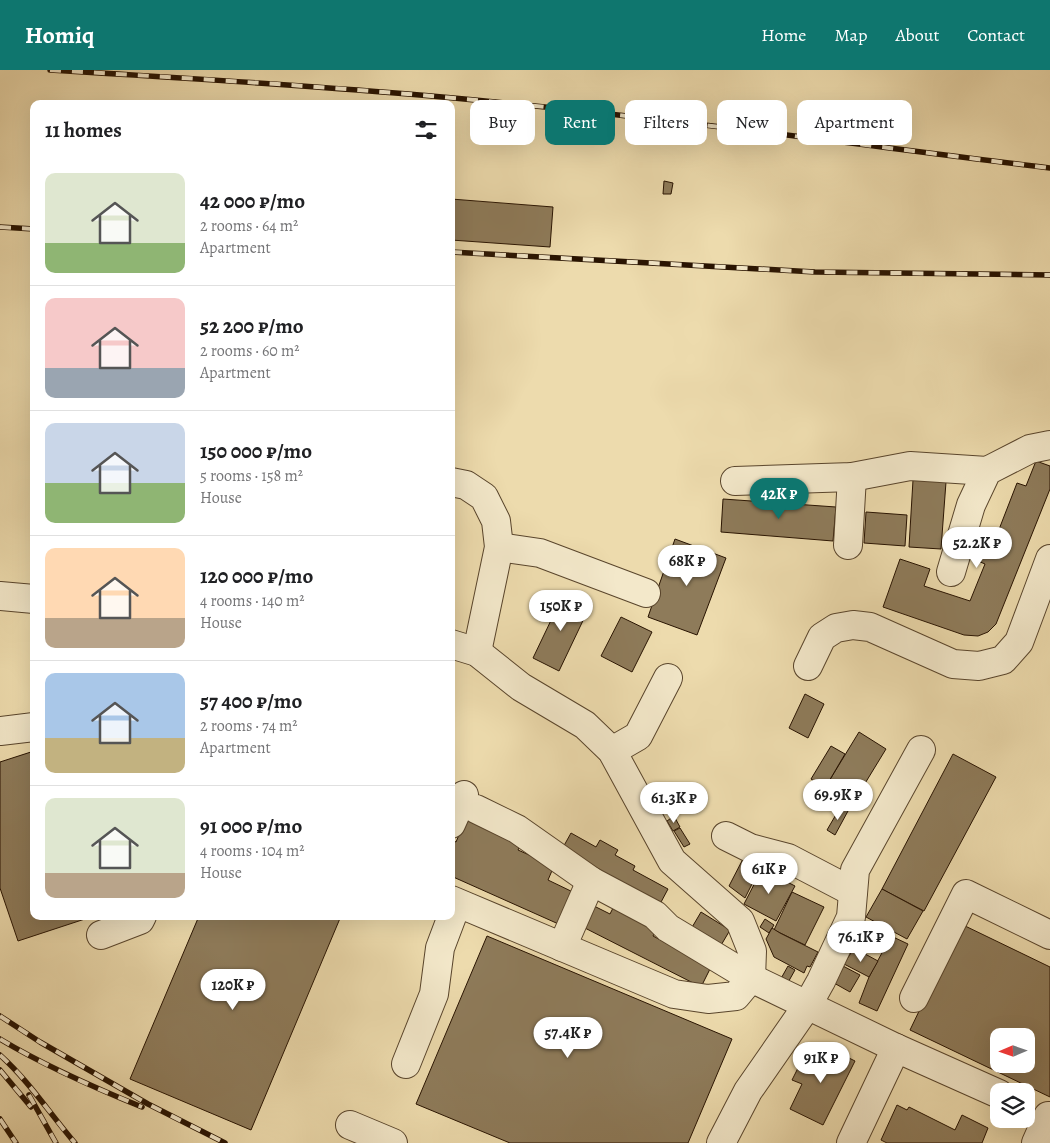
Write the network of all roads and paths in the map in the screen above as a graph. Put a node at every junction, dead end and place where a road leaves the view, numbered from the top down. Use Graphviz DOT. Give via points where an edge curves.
graph roads {
  1 [pos="1050,445"];
  2 [pos="988,471"];
  3 [pos="852,478"];
  4 [pos="735,481"];
  5 [pos="455,483"];
  6 [pos="848,545"];
  7 [pos="499,547"];
  8 [pos="1050,559"];
  9 [pos="951,572"];
  10 [pos="646,593"];
  11 [pos="0,596"];
  12 [pos="30,599"];
  13 [pos="455,645"];
  14 [pos="477,652"];
  15 [pos="808,666"];
  16 [pos="668,678"];
  17 [pos="30,728"];
  18 [pos="0,732"];
  19 [pos="921,750"];
  20 [pos="612,751"];
  21 [pos="455,819"];
  22 [pos="726,836"];
  23 [pos="591,881"];
  24 [pos="853,892"];
  25 [pos="455,901"];
  26 [pos="140,920"];
  27 [pos="448,920"];
  28 [pos="101,935"];
  29 [pos="1050,935"];
  30 [pos="562,947"];
  31 [pos="752,978"];
  32 [pos="914,998"];
  33 [pos="807,1006"];
  34 [pos="896,1048"];
  35 [pos="406,1064"];
  36 [pos="990,1090"];
  37 [pos="1041,1114"];
  38 [pos="350,1125"];
  39 [pos="392,1143"];
  40 [pos="721,1143"];
  41 [pos="851,1143"];
  42 [pos="1036,1143"];
  1 -- 2 [label="lane" via="1030,449"];
  2 -- 3 [label="lane" via="910,466"];
  2 -- 9 [label="lane" via="971,505"];
  3 -- 4 [label="lane"];
  3 -- 6 [label="lane"];
  5 -- 7 [label="lane" via="466,485 484,497 496,520"];
  7 -- 10 [label="lane" via="540,553"];
  7 -- 14 [label="lane"];
  8 -- 15 [label="lane" via="1019,642 1003,660 979,666 953,664 870,627 853,625 836,628 822,637"];
  11 -- 12 [label="lane"];
  13 -- 14 [label="lane"];
  14 -- 20 [label="lane" via="521,687 585,725"];
  16 -- 20 [label="lane" via="638,736"];
  17 -- 18 [label="lane"];
  19 -- 24 [label="lane" via="855,870"];
  20 -- 31 [label="lane" via="672,861 740,921 752,951"];
  21 -- 23 [label="lane" via="470,802 517,829"];
  22 -- 24 [label="lane" via="750,848 788,858"];
  23 -- 30 [label="lane"];
  23 -- 31 [label="lane" via="655,915 668,928"];
  24 -- 33 [label="lane" via="851,917"];
  25 -- 30 [label="lane"];
  26 -- 28 [label="lane"];
  27 -- 35 [label="lane" via="440,948 434,994"];
  29 -- 32 [label="lane" via="966,894"];
  30 -- 31 [label="lane" via="674,994 708,999 736,996"];
  31 -- 33 [label="lane"];
  33 -- 34 [label="lane"];
  33 -- 40 [label="lane" via="748,1091"];
  34 -- 36 [label="lane"];
  34 -- 41 [label="lane"];
  37 -- 42 [label="lane"];
  38 -- 39 [label="lane"];
}
